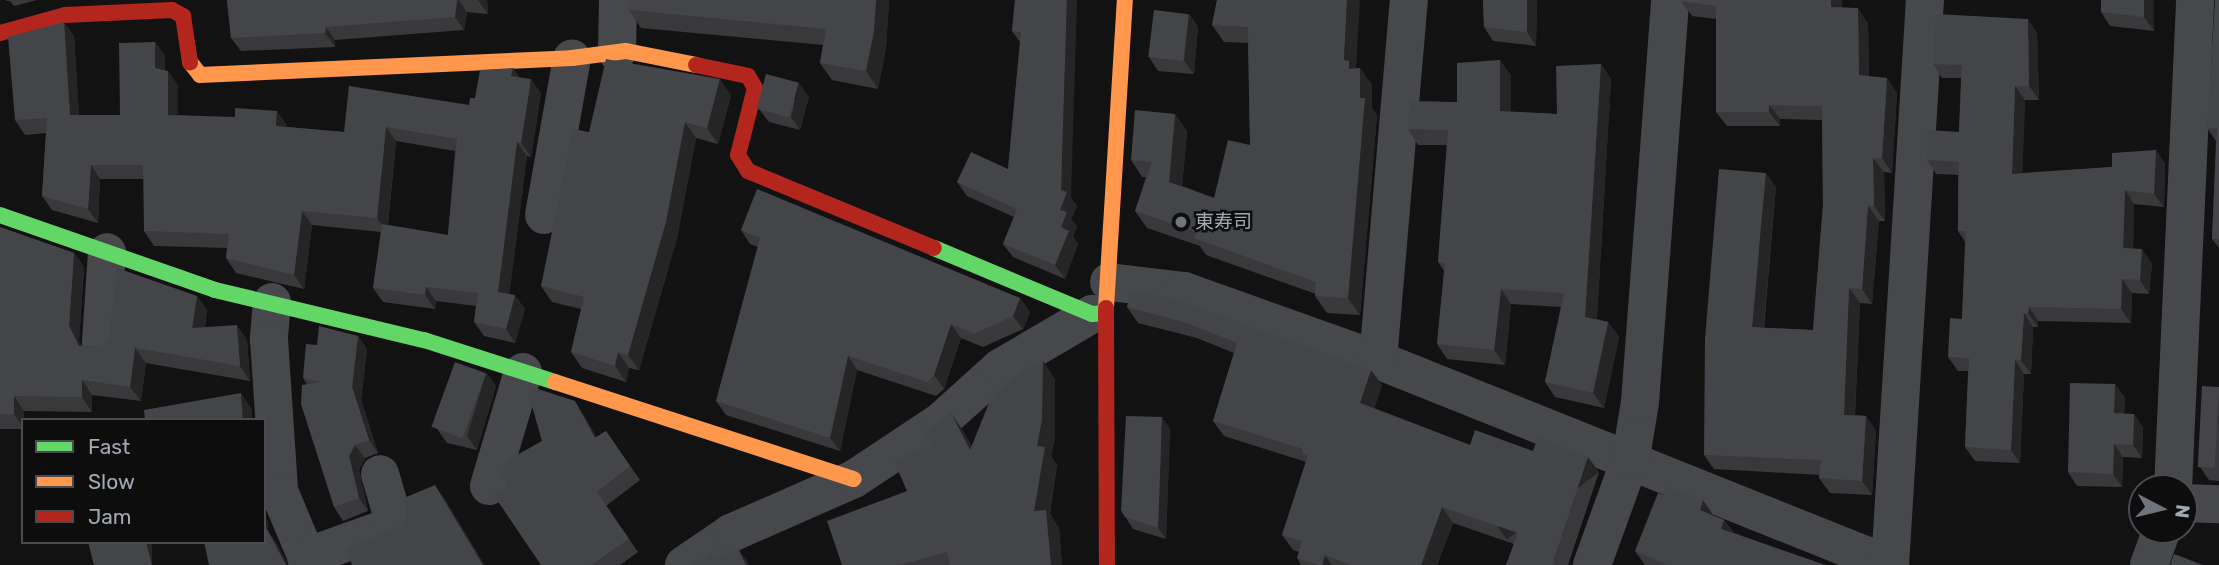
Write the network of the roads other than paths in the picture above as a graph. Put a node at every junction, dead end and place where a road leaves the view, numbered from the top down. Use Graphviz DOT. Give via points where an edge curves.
graph roads {
  1 [pos="618,0"];
  2 [pos="1125,0"];
  3 [pos="1409,0"];
  4 [pos="1670,0"];
  5 [pos="1926,0"];
  6 [pos="2195,0"];
  7 [pos="0,33"];
  8 [pos="617,52"];
  9 [pos="572,58"];
  10 [pos="0,215"];
  11 [pos="544,215"];
  12 [pos="107,252"];
  13 [pos="272,302"];
  14 [pos="1102,303"];
  15 [pos="101,342"];
  16 [pos="1378,360"];
  17 [pos="523,372"];
  18 [pos="1631,457"];
  19 [pos="380,474"];
  20 [pos="2175,474"];
  21 [pos="855,479"];
  22 [pos="489,486"];
  23 [pos="2198,503"];
  24 [pos="2219,504"];
  25 [pos="2157,544"];
  26 [pos="308,561"];
  27 [pos="684,565"];
  28 [pos="1107,565"];
  29 [pos="1592,565"];
  30 [pos="1890,565"];
  31 [pos="2149,565"];
  1 -- 8 [label="street"];
  2 -- 14 [label="street"];
  3 -- 16 [label="street"];
  4 -- 18 [label="street" via="1640,402"];
  5 -- 30 [label="street"];
  6 -- 20 [label="street"];
  7 -- 9 [label="street" via="65,15 172,10 183,16 191,68 200,75"];
  8 -- 9 [label="street"];
  8 -- 14 [label="street" via="748,76 755,88 738,155 748,172"];
  9 -- 11 [label="street"];
  10 -- 12 [label="street"];
  12 -- 13 [label="street" via="215,290"];
  12 -- 15 [label="street"];
  13 -- 17 [label="street" via="424,340"];
  13 -- 26 [label="street" via="269,339 279,491"];
  14 -- 16 [label="street" via="1184,291"];
  14 -- 21 [label="street" via="1000,368 940,422"];
  14 -- 28 [label="street"];
  16 -- 18 [label="street"];
  17 -- 21 [label="street"];
  17 -- 22 [label="street"];
  18 -- 29 [label="street"];
  18 -- 30 [label="street"];
  19 -- 26 [label="street" via="395,524"];
  21 -- 27 [label="street" via="731,533"];
  23 -- 24 [label="street"];
  25 -- 31 [label="street"];
}
